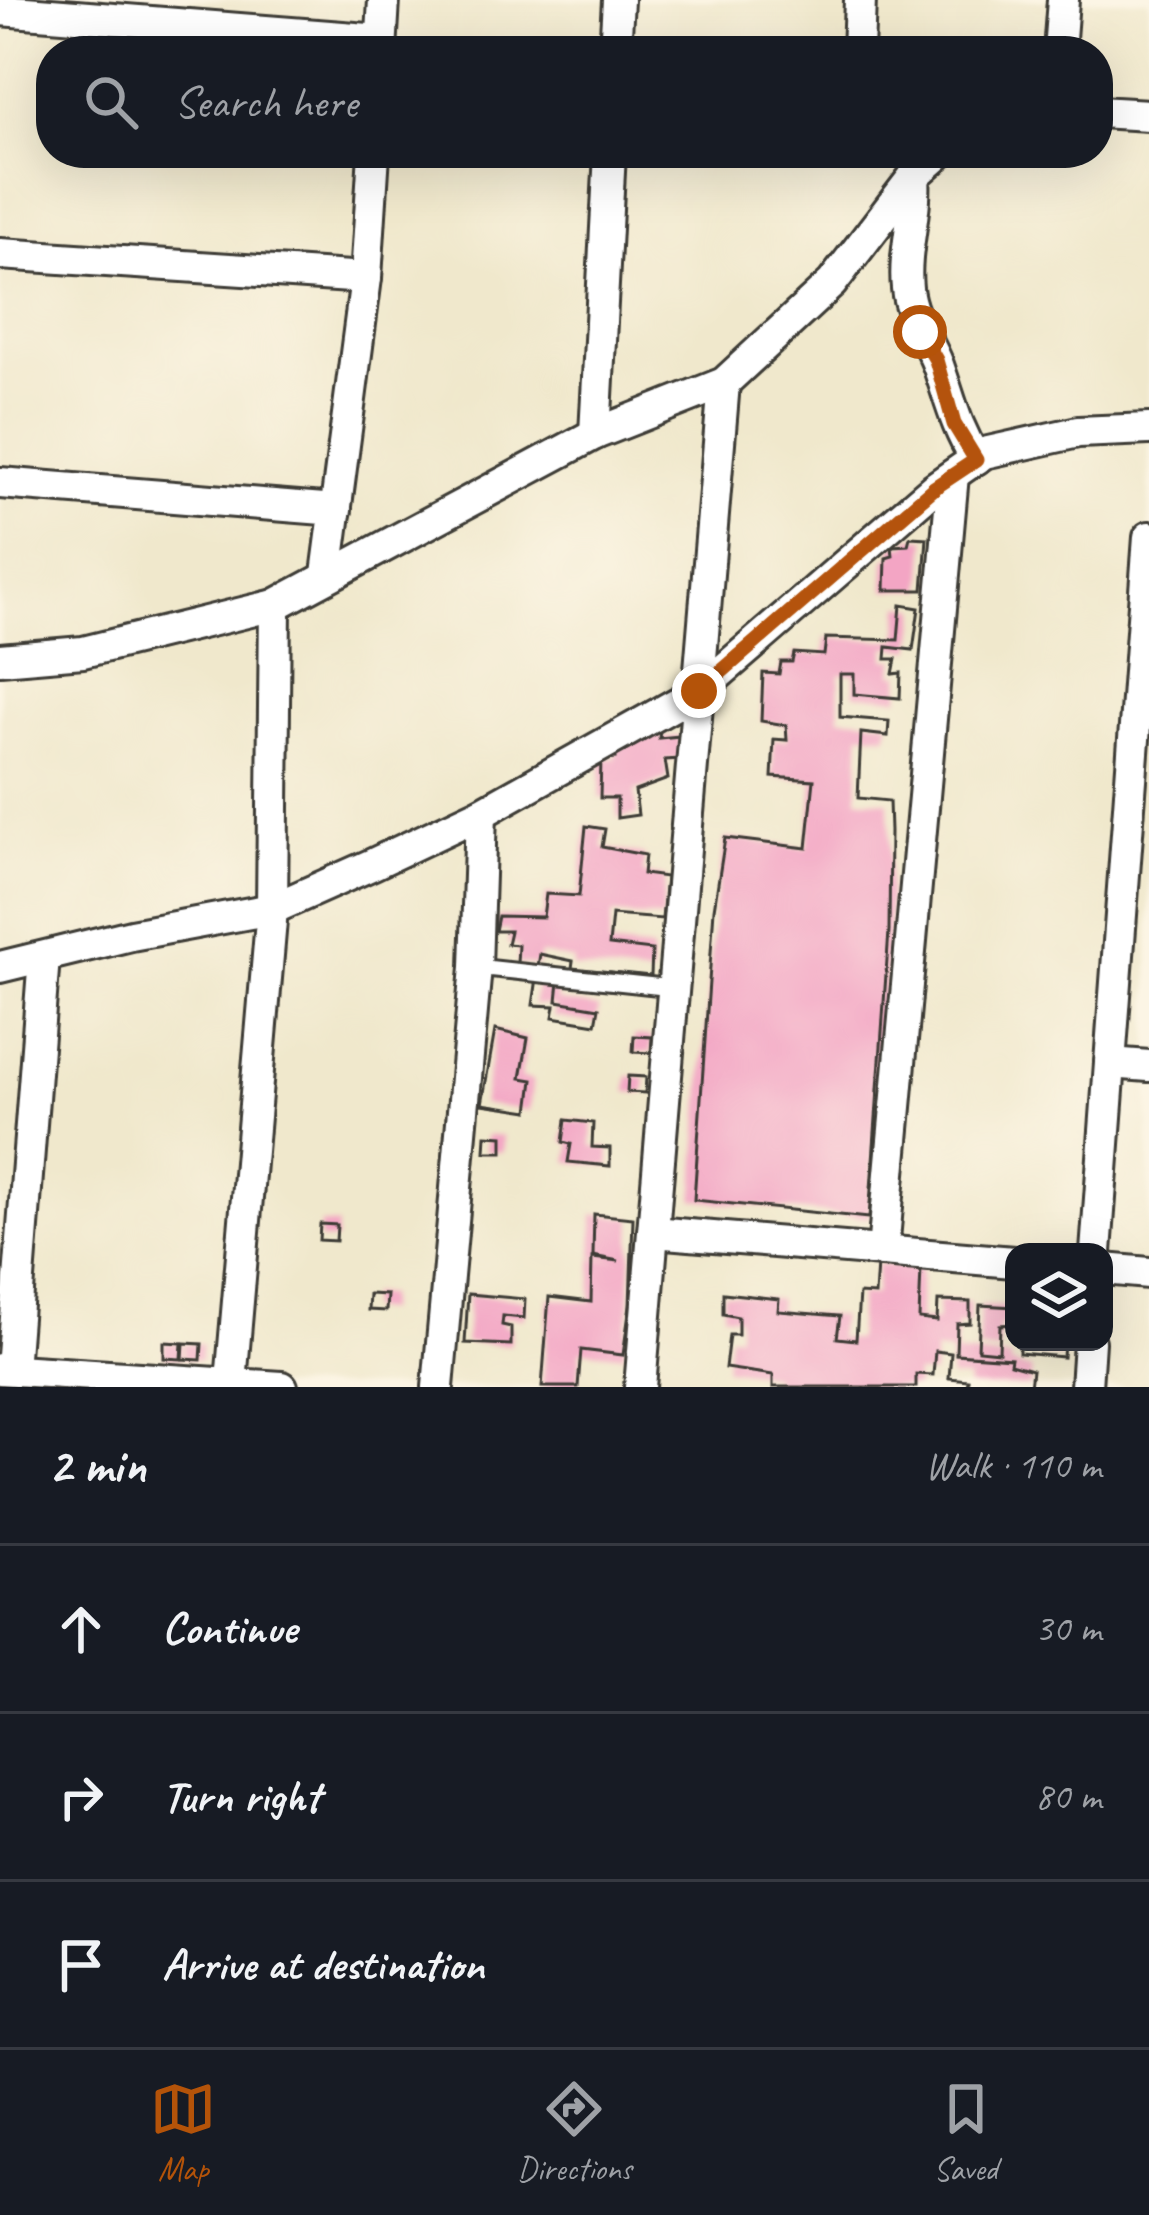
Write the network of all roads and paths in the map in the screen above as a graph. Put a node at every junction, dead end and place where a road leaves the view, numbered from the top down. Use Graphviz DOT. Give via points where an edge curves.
graph roads {
  1 [pos="384,0"];
  2 [pos="618,0"];
  3 [pos="860,0"];
  4 [pos="1063,0"];
  5 [pos="0,10"];
  6 [pos="283,36"];
  7 [pos="382,36"];
  8 [pos="617,36"];
  9 [pos="859,36"];
  10 [pos="1060,36"];
  11 [pos="1113,113"];
  12 [pos="1149,116"];
  13 [pos="373,168"];
  14 [pos="609,168"];
  15 [pos="923,168"];
  16 [pos="914,176"];
  17 [pos="0,254"];
  18 [pos="366,278"];
  19 [pos="724,383"];
  20 [pos="1149,430"];
  21 [pos="595,434"];
  22 [pos="965,467"];
  23 [pos="0,483"];
  24 [pos="336,510"];
  25 [pos="1149,537"];
  26 [pos="327,574"];
  27 [pos="275,605"];
  28 [pos="0,659"];
  29 [pos="699,691"];
  30 [pos="482,813"];
  31 [pos="1137,864"];
  32 [pos="272,909"];
  33 [pos="44,957"];
  34 [pos="0,967"];
  35 [pos="476,967"];
  36 [pos="673,988"];
  37 [pos="1110,1063"];
  38 [pos="1149,1066"];
  39 [pos="653,1232"];
  40 [pos="1097,1243"];
  41 [pos="884,1252"];
  42 [pos="1005,1261"];
  43 [pos="1113,1270"];
  44 [pos="1149,1273"];
  45 [pos="1088,1351"];
  46 [pos="6,1369"];
  47 [pos="231,1382"];
  48 [pos="282,1387"];
  49 [pos="438,1387"];
  50 [pos="640,1387"];
  51 [pos="1085,1387"];
  1 -- 7 [label="street"];
  2 -- 8 [label="street"];
  3 -- 9 [label="street"];
  4 -- 10 [label="street"];
  5 -- 6 [label="street"];
  11 -- 12 [label="street"];
  13 -- 18 [label="street"];
  14 -- 21 [label="street"];
  15 -- 16 [label="street"];
  16 -- 19 [label="street" via="832,283"];
  16 -- 22 [label="street" via="906,284"];
  17 -- 18 [label="street"];
  18 -- 24 [label="street"];
  19 -- 21 [label="street"];
  19 -- 29 [label="street"];
  20 -- 22 [label="street" via="1078,432 984,453"];
  21 -- 26 [label="street"];
  22 -- 29 [label="street"];
  22 -- 41 [label="street"];
  23 -- 24 [label="street"];
  24 -- 26 [label="street"];
  25 -- 31 [label="street"];
  26 -- 27 [label="street"];
  27 -- 28 [label="street" via="83,652"];
  27 -- 32 [label="street"];
  29 -- 30 [label="street"];
  29 -- 36 [label="street"];
  30 -- 32 [label="street"];
  30 -- 35 [label="street"];
  31 -- 37 [label="street"];
  32 -- 33 [label="street"];
  32 -- 47 [label="street"];
  33 -- 34 [label="street"];
  33 -- 46 [label="street"];
  35 -- 36 [label="lane"];
  35 -- 49 [label="street"];
  36 -- 39 [label="street"];
  37 -- 38 [label="street"];
  37 -- 40 [label="street"];
  39 -- 41 [label="street"];
  39 -- 50 [label="street"];
  41 -- 42 [label="street"];
  43 -- 44 [label="street"];
  45 -- 51 [label="street"];
  46 -- 47 [label="street"];
  47 -- 48 [label="street"];
}
